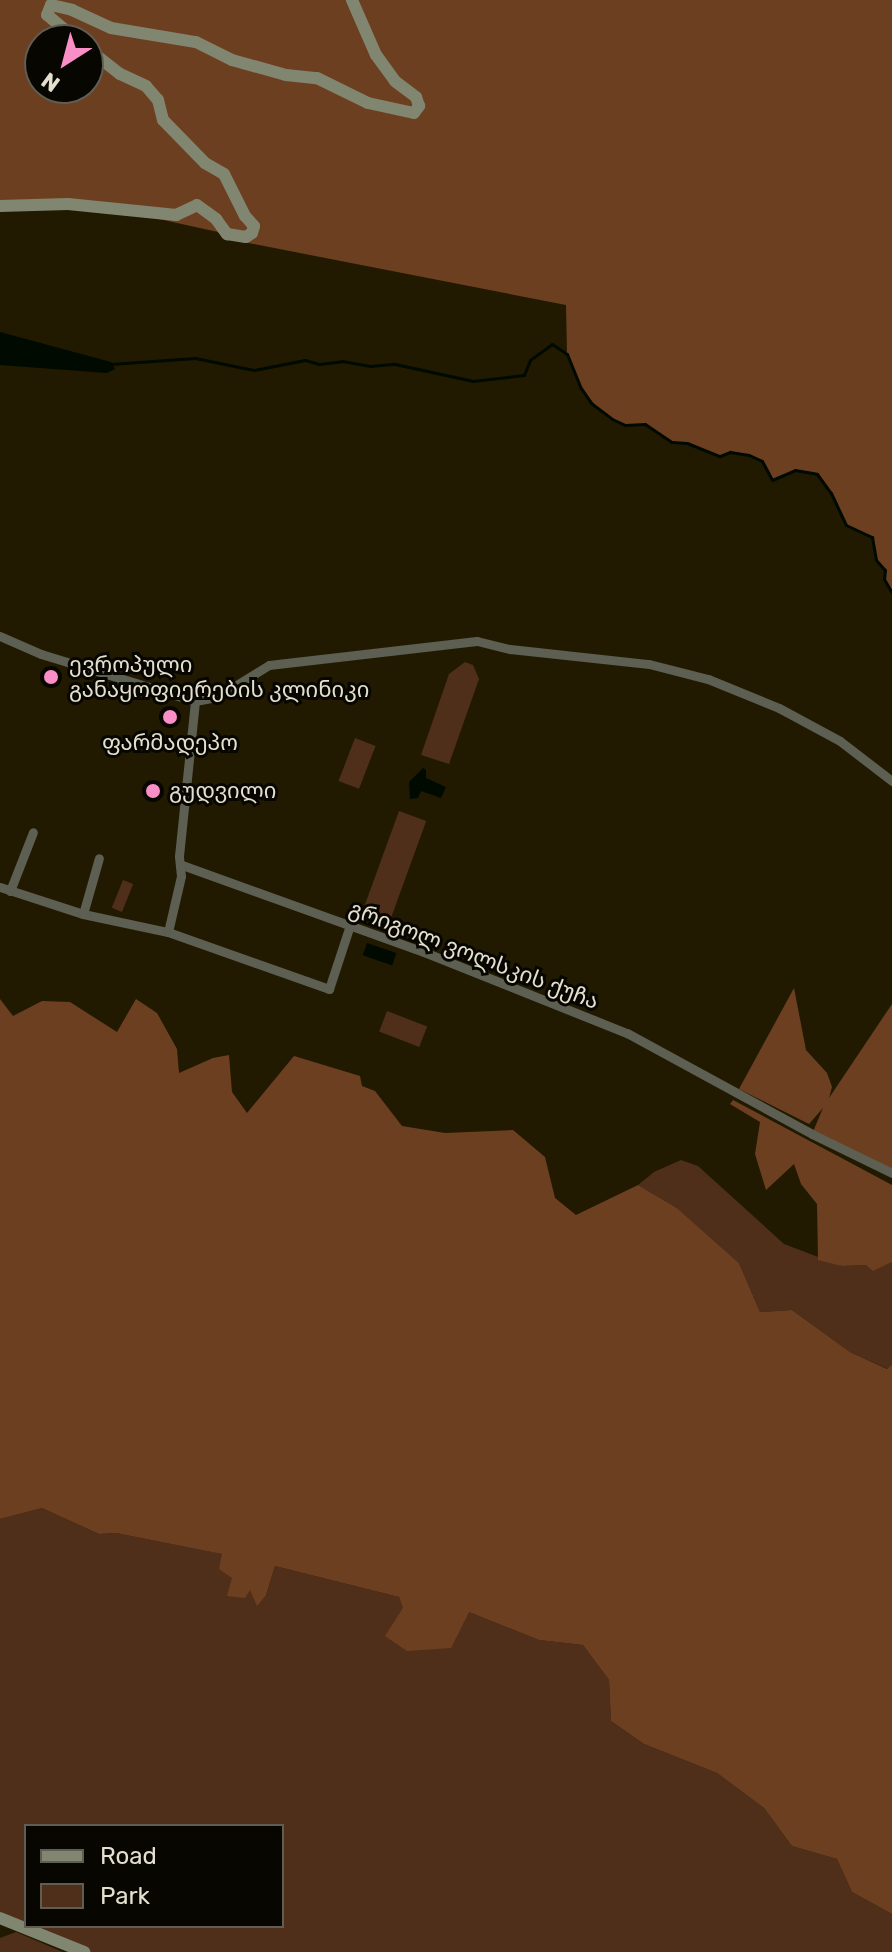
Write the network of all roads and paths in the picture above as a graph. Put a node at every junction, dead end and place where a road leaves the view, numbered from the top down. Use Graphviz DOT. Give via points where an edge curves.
graph roads {
  1 [pos="352,0"];
  2 [pos="58,24"];
  3 [pos="102,24"];
  4 [pos="104,25"];
  5 [pos="104,62"];
  6 [pos="0,206"];
  7 [pos="0,636"];
  8 [pos="195,701"];
  9 [pos="892,781"];
  10 [pos="33,832"];
  11 [pos="99,858"];
  12 [pos="182,865"];
  13 [pos="5,889"];
  14 [pos="83,914"];
  15 [pos="350,925"];
  16 [pos="168,932"];
  17 [pos="892,1173"];
  18 [pos="0,1918"];
  19 [pos="24,1928"];
  20 [pos="25,1928"];
  21 [pos="84,1952"];
  1 -- 4 [label="street" via="376,55 395,81 416,97 419,106 414,113 368,103 317,78 232,60 196,42"];
  2 -- 3 [label="street" via="47,15 51,5"];
  5 -- 6 [label="street" via="146,86 158,100 163,120 205,163 224,174 254,226 246,237 227,234 197,205 176,215 109,207"];
  7 -- 8 [label="street" via="41,654"];
  8 -- 9 [label="street" via="217,697 269,665 477,641 649,664 708,679 840,741"];
  8 -- 12 [label="street"];
  10 -- 13 [label="street"];
  11 -- 14 [label="street"];
  12 -- 15 [label="street, გრიგოლ ვოლსკის ქუჩა"];
  12 -- 16 [label="street"];
  13 -- 14 [label="street"];
  14 -- 16 [label="street"];
  15 -- 16 [label="street" via="329,989"];
  15 -- 17 [label="street, გრიგოლ ვოლსკის ქუჩა" via="627,1033"];
  18 -- 19 [label="street"];
  20 -- 21 [label="street"];
}
